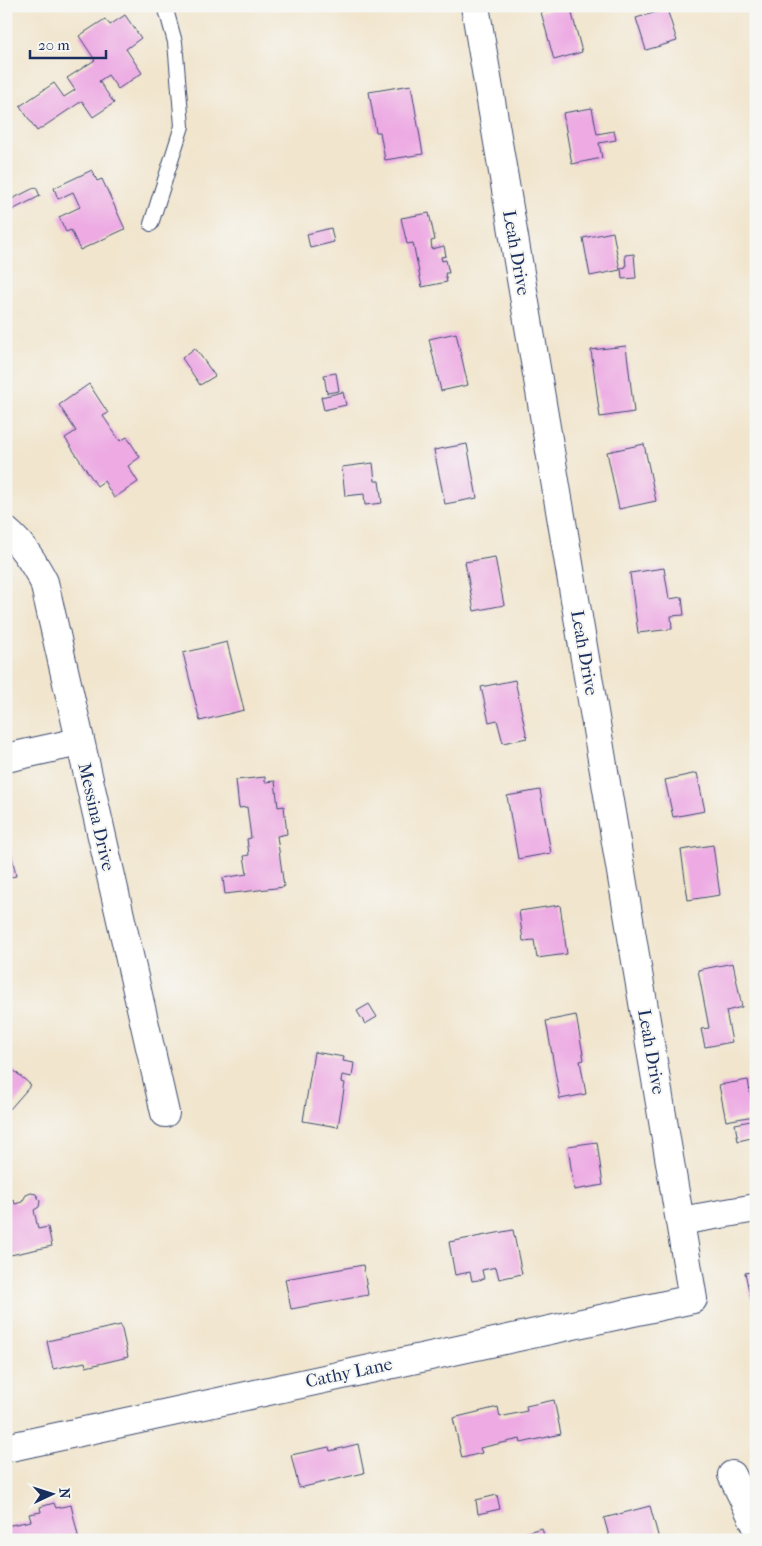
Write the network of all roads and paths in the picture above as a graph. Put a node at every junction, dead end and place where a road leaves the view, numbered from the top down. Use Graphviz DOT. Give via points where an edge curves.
graph roads {
  1 [pos="165,6"];
  2 [pos="475,6"];
  3 [pos="151,224"];
  4 [pos="6,531"];
  5 [pos="79,742"];
  6 [pos="6,758"];
  7 [pos="165,1113"];
  8 [pos="756,1208"];
  9 [pos="680,1221"];
  10 [pos="693,1299"];
  11 [pos="6,1448"];
  12 [pos="732,1475"];
  13 [pos="756,1524"];
  1 -- 3 [label="lane" via="175,42 182,126"];
  2 -- 9 [label="street, Leah Drive"];
  4 -- 5 [label="street, Messina Drive" via="33,561 44,582"];
  5 -- 6 [label="street"];
  5 -- 7 [label="street, Messina Drive"];
  8 -- 9 [label="street"];
  9 -- 10 [label="street, Leah Drive"];
  10 -- 11 [label="street, Cathy Lane"];
  12 -- 13 [label="street"];
}
